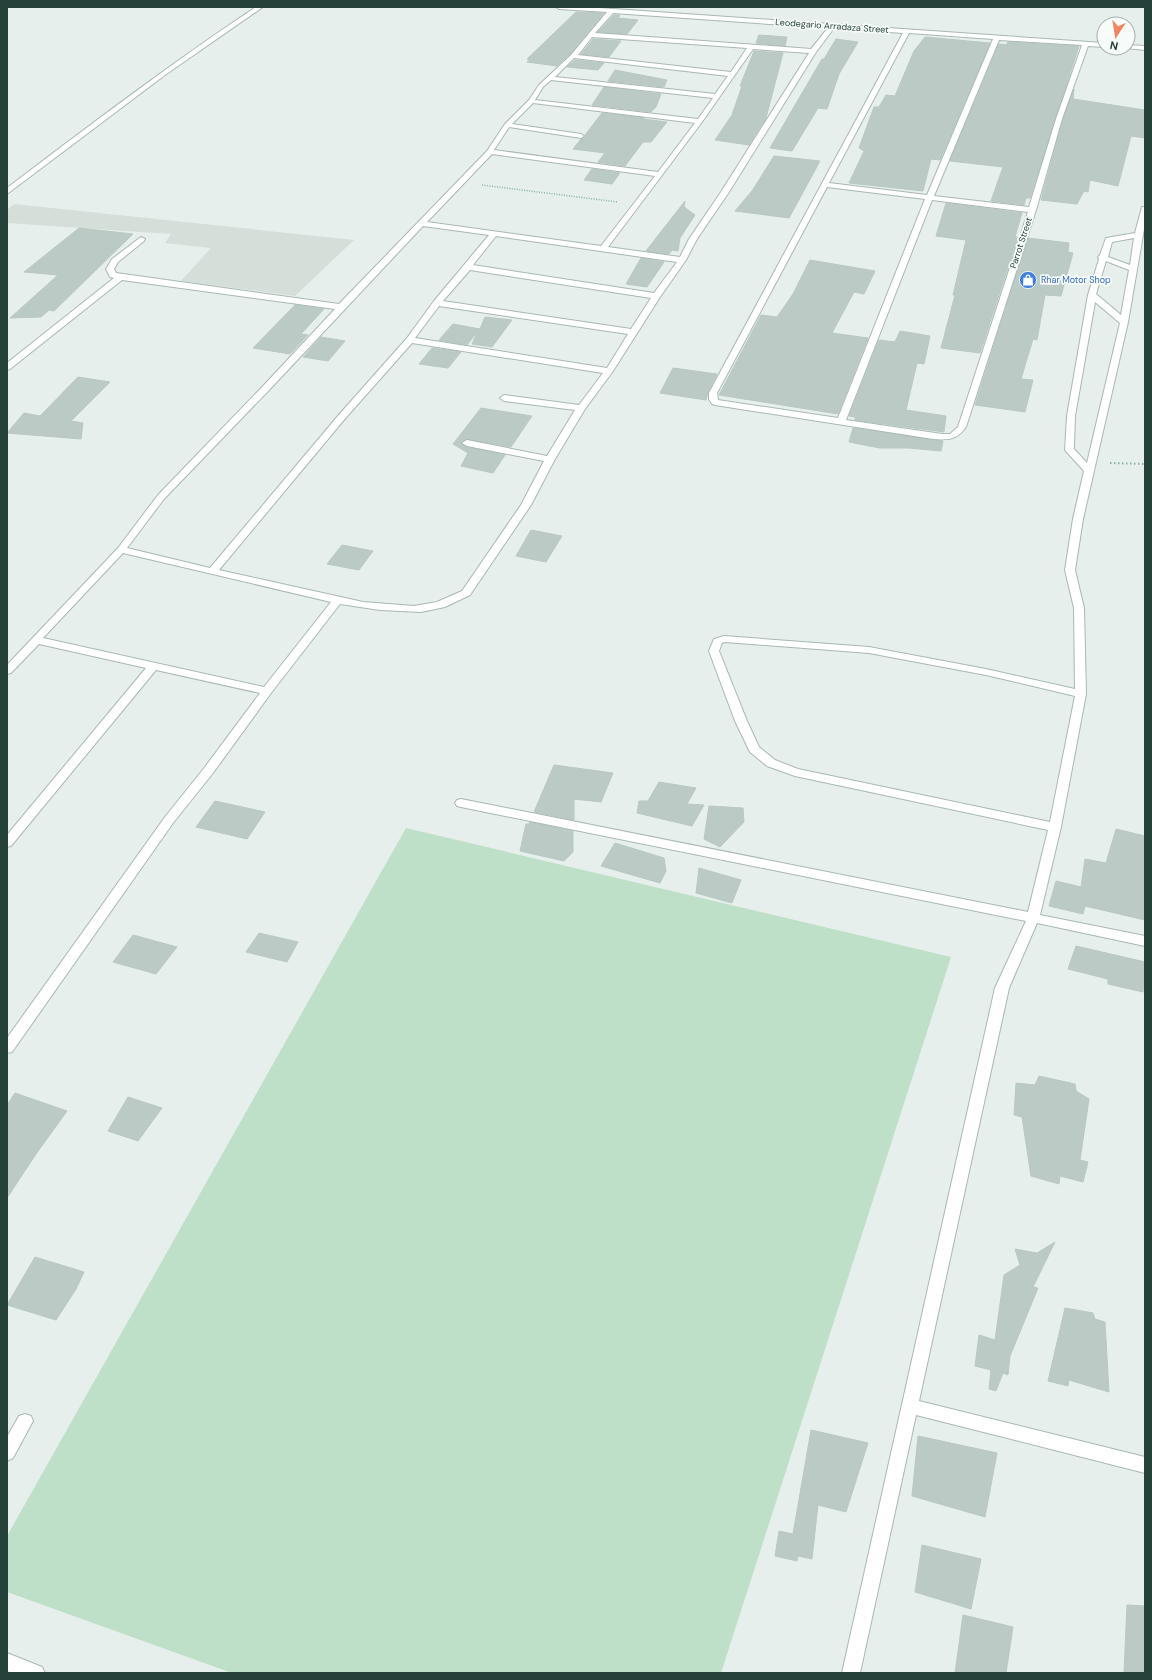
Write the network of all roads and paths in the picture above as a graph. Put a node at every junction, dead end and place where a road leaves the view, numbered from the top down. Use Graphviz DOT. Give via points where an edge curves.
graph roads {
  1 [pos="260,7"];
  2 [pos="560,7"];
  3 [pos="636,10"];
  4 [pos="611,11"];
  5 [pos="832,26"];
  6 [pos="907,32"];
  7 [pos="591,35"];
  8 [pos="996,38"];
  9 [pos="1086,44"];
  10 [pos="1096,45"];
  11 [pos="752,46"];
  12 [pos="812,51"];
  13 [pos="573,56"];
  14 [pos="732,74"];
  15 [pos="550,78"];
  16 [pos="716,96"];
  17 [pos="531,101"];
  18 [pos="700,121"];
  19 [pos="507,125"];
  20 [pos="581,136"];
  21 [pos="490,152"];
  22 [pos="659,174"];
  23 [pos="460,182"];
  24 [pos="825,185"];
  25 [pos="7,192"];
  26 [pos="930,197"];
  27 [pos="636,204"];
  28 [pos="1145,209"];
  29 [pos="1032,210"];
  30 [pos="421,223"];
  31 [pos="494,234"];
  32 [pos="1138,235"];
  33 [pos="140,239"];
  34 [pos="603,249"];
  35 [pos="1102,257"];
  36 [pos="682,260"];
  37 [pos="468,267"];
  38 [pos="1134,269"];
  39 [pos="120,277"];
  40 [pos="1092,295"];
  41 [pos="656,296"];
  42 [pos="438,303"];
  43 [pos="340,307"];
  44 [pos="1124,322"];
  45 [pos="633,332"];
  46 [pos="410,340"];
  47 [pos="7,367"];
  48 [pos="609,371"];
  49 [pos="504,398"];
  50 [pos="581,408"];
  51 [pos="841,421"];
  52 [pos="468,443"];
  53 [pos="1096,446"];
  54 [pos="1074,453"];
  55 [pos="550,459"];
  56 [pos="1093,460"];
  57 [pos="1145,464"];
  58 [pos="1090,472"];
  59 [pos="121,550"];
  60 [pos="213,571"];
  61 [pos="338,600"];
  62 [pos="36,640"];
  63 [pos="154,666"];
  64 [pos="7,671"];
  65 [pos="267,691"];
  66 [pos="1081,694"];
  67 [pos="461,802"];
  68 [pos="1055,826"];
  69 [pos="7,843"];
  70 [pos="1033,918"];
  71 [pos="1145,941"];
  72 [pos="7,1048"];
  73 [pos="910,1406"];
  74 [pos="25,1421"];
  75 [pos="7,1453"];
  76 [pos="1145,1465"];
  77 [pos="7,1662"];
  78 [pos="36,1673"];
  79 [pos="851,1673"];
  1 -- 25 [label="street" via="149,83"];
  2 -- 4 [label="street, Leodegario Arradaza Street"];
  3 -- 4 [label="street, Leodegario Arradaza Street"];
  3 -- 5 [label="street, Leodegario Arradaza Street"];
  4 -- 7 [label="street"];
  5 -- 6 [label="street, Leodegario Arradaza Street"];
  5 -- 12 [label="street"];
  6 -- 8 [label="street, Leodegario Arradaza Street"];
  6 -- 24 [label="street"];
  7 -- 11 [label="street"];
  7 -- 13 [label="street"];
  8 -- 9 [label="street, Leodegario Arradaza Street"];
  8 -- 26 [label="street"];
  9 -- 10 [label="street, Leodegario Arradaza Street"];
  9 -- 29 [label="street, Parrot Street" via="1059,119"];
  11 -- 12 [label="street"];
  11 -- 14 [label="street"];
  12 -- 36 [label="street"];
  13 -- 14 [label="street"];
  13 -- 15 [label="street"];
  14 -- 16 [label="street"];
  15 -- 16 [label="street"];
  15 -- 17 [label="street"];
  16 -- 18 [label="street"];
  17 -- 18 [label="street"];
  17 -- 19 [label="street"];
  18 -- 22 [label="street"];
  19 -- 20 [label="street"];
  19 -- 21 [label="street"];
  21 -- 22 [label="street"];
  21 -- 23 [label="street"];
  22 -- 27 [label="street"];
  23 -- 27 [label="path"];
  23 -- 30 [label="street"];
  24 -- 26 [label="street"];
  24 -- 51 [label="street" via="713,393 713,399 719,403"];
  26 -- 29 [label="street"];
  26 -- 51 [label="street"];
  27 -- 34 [label="street"];
  28 -- 32 [label="street"];
  29 -- 51 [label="street, Parrot Street" via="962,427 957,435 933,436"];
  30 -- 31 [label="street"];
  30 -- 43 [label="street"];
  31 -- 34 [label="street"];
  31 -- 37 [label="street"];
  32 -- 35 [label="street" via="1108,240"];
  32 -- 38 [label="street"];
  33 -- 39 [label="street" via="114,261 110,270 113,275"];
  34 -- 36 [label="street"];
  35 -- 38 [label="street"];
  35 -- 40 [label="street"];
  36 -- 41 [label="street"];
  37 -- 41 [label="street"];
  37 -- 42 [label="street"];
  38 -- 44 [label="street"];
  39 -- 43 [label="street"];
  39 -- 47 [label="street"];
  40 -- 44 [label="street"];
  40 -- 54 [label="street" via="1069,434 1068,445"];
  41 -- 45 [label="street"];
  42 -- 45 [label="street"];
  42 -- 46 [label="street"];
  43 -- 59 [label="street" via="161,497"];
  44 -- 53 [label="street"];
  45 -- 48 [label="street"];
  46 -- 48 [label="street"];
  46 -- 60 [label="street"];
  48 -- 50 [label="street"];
  49 -- 50 [label="street"];
  50 -- 55 [label="street"];
  52 -- 55 [label="street"];
  53 -- 54 [label="street"];
  53 -- 56 [label="street"];
  54 -- 58 [label="street"];
  55 -- 61 [label="street" via="526,505 466,593 437,606 416,609"];
  56 -- 57 [label="path"];
  56 -- 58 [label="street"];
  58 -- 66 [label="street" via="1078,519 1070,570 1079,608"];
  59 -- 60 [label="street"];
  59 -- 62 [label="street"];
  60 -- 61 [label="street"];
  61 -- 65 [label="street"];
  62 -- 63 [label="street"];
  62 -- 64 [label="street"];
  63 -- 65 [label="street"];
  63 -- 69 [label="street"];
  65 -- 72 [label="street" via="169,820"];
  66 -- 68 [label="street"];
  66 -- 68 [label="street" via="986,672 869,650 724,639 718,641 714,647 740,721 754,749 771,763 795,772"];
  67 -- 70 [label="street"];
  68 -- 70 [label="street"];
  70 -- 71 [label="street"];
  70 -- 73 [label="street" via="1002,988"];
  73 -- 76 [label="street"];
  73 -- 79 [label="street"];
  74 -- 75 [label="street"];
  77 -- 78 [label="street"];
}
